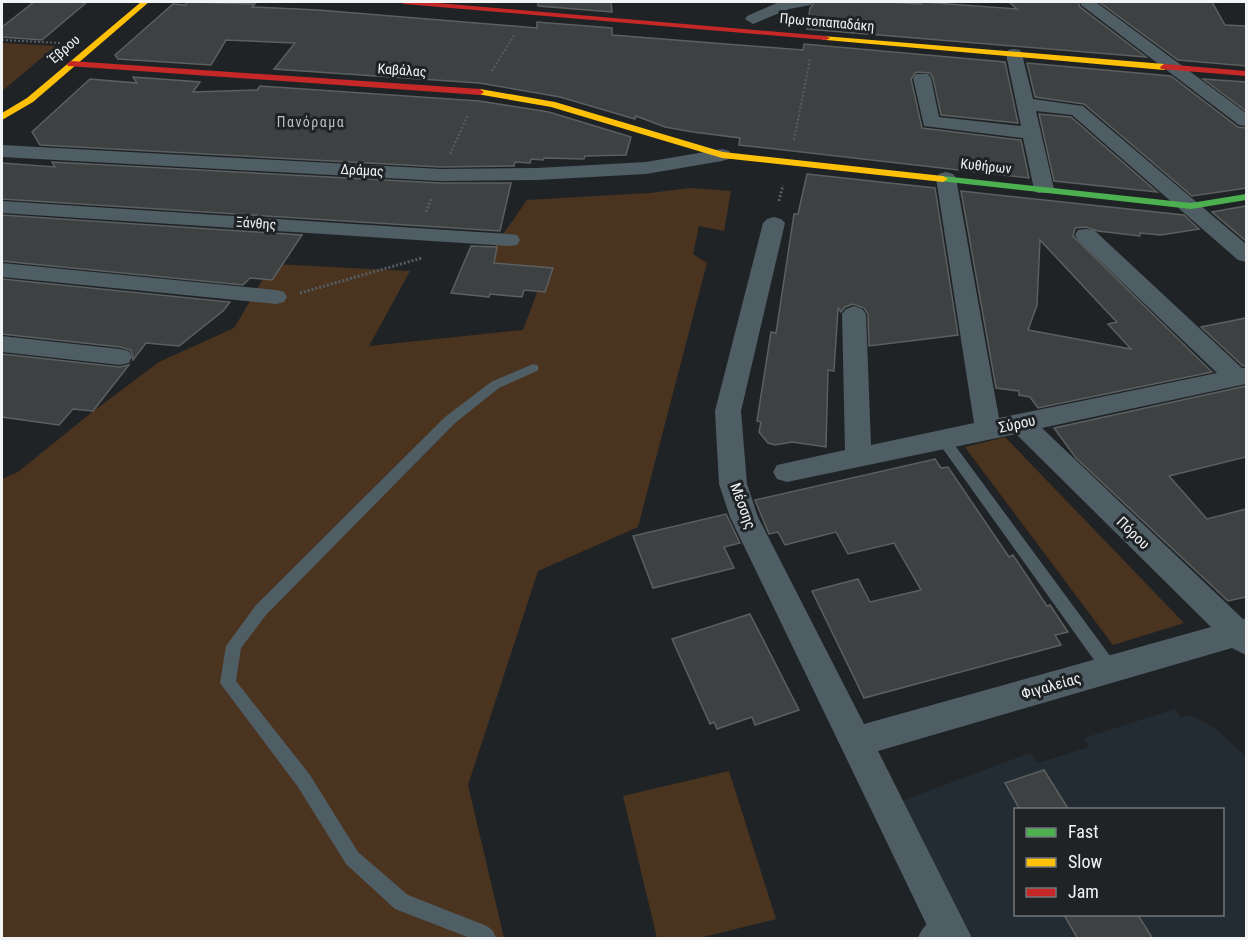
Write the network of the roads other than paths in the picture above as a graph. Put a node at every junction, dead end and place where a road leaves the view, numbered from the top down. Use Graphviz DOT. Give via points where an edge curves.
graph roads {
  1 [pos="145,2"];
  2 [pos="404,2"];
  3 [pos="805,2"];
  4 [pos="1087,2"];
  5 [pos="461,4"];
  6 [pos="533,7"];
  7 [pos="753,19"];
  8 [pos="1014,54"];
  9 [pos="1160,57"];
  10 [pos="71,64"];
  11 [pos="1246,64"];
  12 [pos="1176,68"];
  13 [pos="1246,74"];
  14 [pos="922,78"];
  15 [pos="1027,104"];
  16 [pos="2,117"];
  17 [pos="1246,122"];
  18 [pos="1031,133"];
  19 [pos="2,151"];
  20 [pos="722,156"];
  21 [pos="946,178"];
  22 [pos="1044,189"];
  23 [pos="1246,197"];
  24 [pos="1191,206"];
  25 [pos="2,207"];
  26 [pos="774,223"];
  27 [pos="1086,235"];
  28 [pos="510,240"];
  29 [pos="1246,255"];
  30 [pos="2,270"];
  31 [pos="276,297"];
  32 [pos="854,314"];
  33 [pos="2,344"];
  34 [pos="120,357"];
  35 [pos="533,368"];
  36 [pos="1242,377"];
  37 [pos="1021,423"];
  38 [pos="988,430"];
  39 [pos="943,439"];
  40 [pos="858,457"];
  41 [pos="787,472"];
  42 [pos="1243,636"];
  43 [pos="1110,669"];
  44 [pos="856,742"];
  45 [pos="942,933"];
  46 [pos="486,939"];
  1 -- 10 [label="main road, Έβρου"];
  2 -- 5 [label="main road, Πρωτοπαπαδάκη"];
  3 -- 7 [label="street" via="771,9"];
  4 -- 9 [label="street"];
  5 -- 6 [label="main road, Πρωτοπαπαδάκη"];
  6 -- 7 [label="main road, Πρωτοπαπαδάκη"];
  6 -- 8 [label="main road, Πρωτοπαπαδάκη" via="814,38"];
  7 -- 9 [label="main road, Πρωτοπαπαδάκη"];
  8 -- 12 [label="main road, Πρωτοπαπαδάκη"];
  8 -- 15 [label="street"];
  9 -- 11 [label="main road, Πρωτοπαπαδάκη"];
  9 -- 12 [label="street"];
  10 -- 16 [label="main road, Έβρου" via="30,100"];
  10 -- 20 [label="main road, Καβάλας" via="479,92 552,104"];
  12 -- 13 [label="main road, Πρωτοπαπαδάκη"];
  12 -- 17 [label="street"];
  14 -- 18 [label="street" via="931,122"];
  15 -- 18 [label="street"];
  15 -- 24 [label="street" via="1077,110"];
  18 -- 22 [label="street"];
  19 -- 20 [label="street, Δράμας" via="441,175 646,168"];
  20 -- 21 [label="main road, Κυθήρων"];
  21 -- 22 [label="main road, Κυθήρων"];
  21 -- 38 [label="street"];
  22 -- 24 [label="main road, Κυθήρων"];
  23 -- 24 [label="main road, Κυθήρων"];
  24 -- 29 [label="street"];
  25 -- 28 [label="street, Ξάνθης"];
  26 -- 44 [label="street, Μέσσης" via="728,411 733,484 744,517"];
  27 -- 36 [label="street"];
  30 -- 31 [label="street"];
  32 -- 40 [label="street"];
  33 -- 34 [label="street"];
  35 -- 46 [label="lane" via="495,385 450,420 261,610 234,646 228,683 304,781 352,858 402,902 480,933"];
  36 -- 37 [label="street, Σύρου"];
  37 -- 38 [label="street, Σύρου"];
  37 -- 42 [label="street, Πόρου"];
  38 -- 39 [label="street, Σύρου"];
  39 -- 40 [label="street, Σύρου"];
  39 -- 43 [label="lane"];
  40 -- 41 [label="street, Σύρου"];
  42 -- 43 [label="street, Φιγαλείας"];
  43 -- 44 [label="street, Φιγαλείας"];
  44 -- 45 [label="street, Μέσσης"];
}
